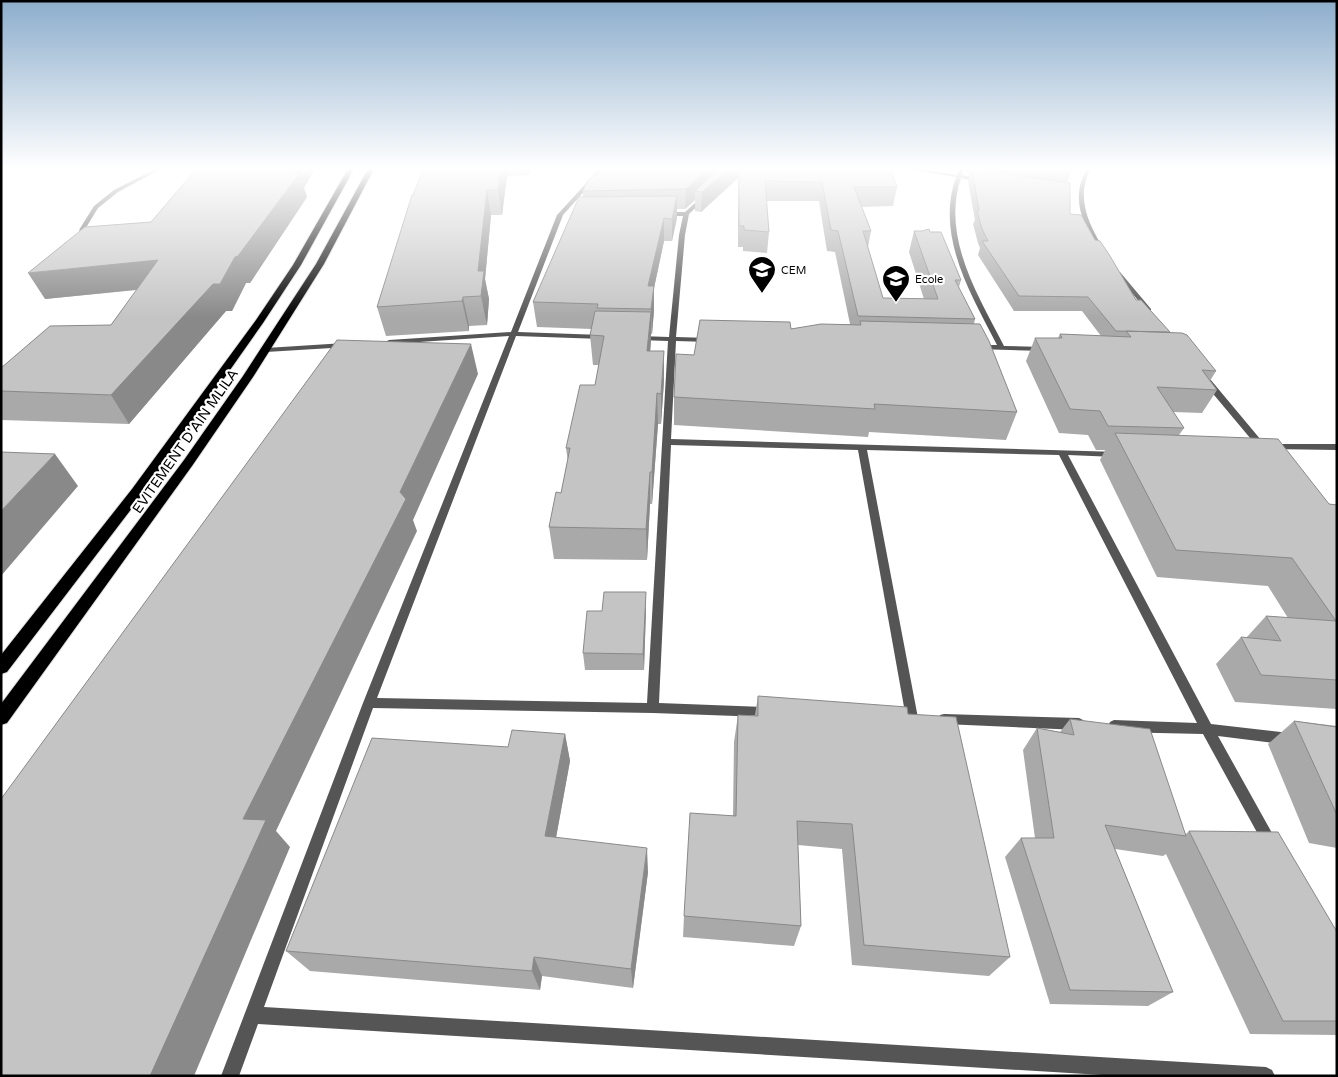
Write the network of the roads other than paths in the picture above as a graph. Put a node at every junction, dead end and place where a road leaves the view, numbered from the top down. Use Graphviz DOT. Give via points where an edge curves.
graph roads {
  1 [pos="90,217"];
  2 [pos="324,217"];
  3 [pos="345,217"];
  4 [pos="563,217"];
  5 [pos="685,217"];
  6 [pos="952,217"];
  7 [pos="1085,217"];
  8 [pos="82,230"];
  9 [pos="1104,256"];
  10 [pos="1110,264"];
  11 [pos="1153,315"];
  12 [pos="514,334"];
  13 [pos="613,338"];
  14 [pos="633,338"];
  15 [pos="672,339"];
  16 [pos="722,341"];
  17 [pos="385,343"];
  18 [pos="356,345"];
  19 [pos="972,347"];
  20 [pos="1002,348"];
  21 [pos="1050,349"];
  22 [pos="266,350"];
  23 [pos="1201,374"];
  24 [pos="668,442"];
  25 [pos="862,447"];
  26 [pos="1263,447"];
  27 [pos="1337,447"];
  28 [pos="1062,453"];
  29 [pos="1122,455"];
  30 [pos="1269,460"];
  31 [pos="1,667"];
  32 [pos="369,704"];
  33 [pos="653,708"];
  34 [pos="783,713"];
  35 [pos="1,718"];
  36 [pos="1207,729"];
  37 [pos="1300,740"];
  38 [pos="1274,849"];
  39 [pos="253,1015"];
  40 [pos="230,1076"];
  41 [pos="1266,1076"];
  1 -- 8 [label="street"];
  2 -- 31 [label="highway, EVITEMENT D'AIN MLILA" via="260,321 137,492"];
  3 -- 22 [label="highway, EVITEMENT D'AIN MLILA"];
  4 -- 12 [label="street"];
  5 -- 15 [label="street"];
  6 -- 20 [label="street" via="961,266"];
  7 -- 9 [label="street"];
  10 -- 11 [label="street"];
  12 -- 13 [label="street"];
  12 -- 17 [label="street"];
  12 -- 32 [label="street"];
  14 -- 15 [label="street"];
  15 -- 16 [label="street"];
  15 -- 24 [label="street"];
  18 -- 22 [label="street"];
  19 -- 20 [label="street"];
  20 -- 21 [label="street"];
  22 -- 35 [label="highway, EVITEMENT D'AIN MLILA" via="182,471"];
  23 -- 26 [label="street"];
  24 -- 25 [label="street"];
  24 -- 33 [label="street"];
  25 -- 28 [label="street"];
  25 -- 36 [label="street" via="917,718"];
  26 -- 27 [label="street"];
  26 -- 30 [label="street"];
  28 -- 29 [label="street"];
  28 -- 36 [label="street"];
  32 -- 33 [label="street"];
  32 -- 39 [label="street"];
  33 -- 34 [label="street"];
  36 -- 37 [label="street"];
  36 -- 38 [label="street"];
  39 -- 40 [label="street"];
  39 -- 41 [label="street"];
}
